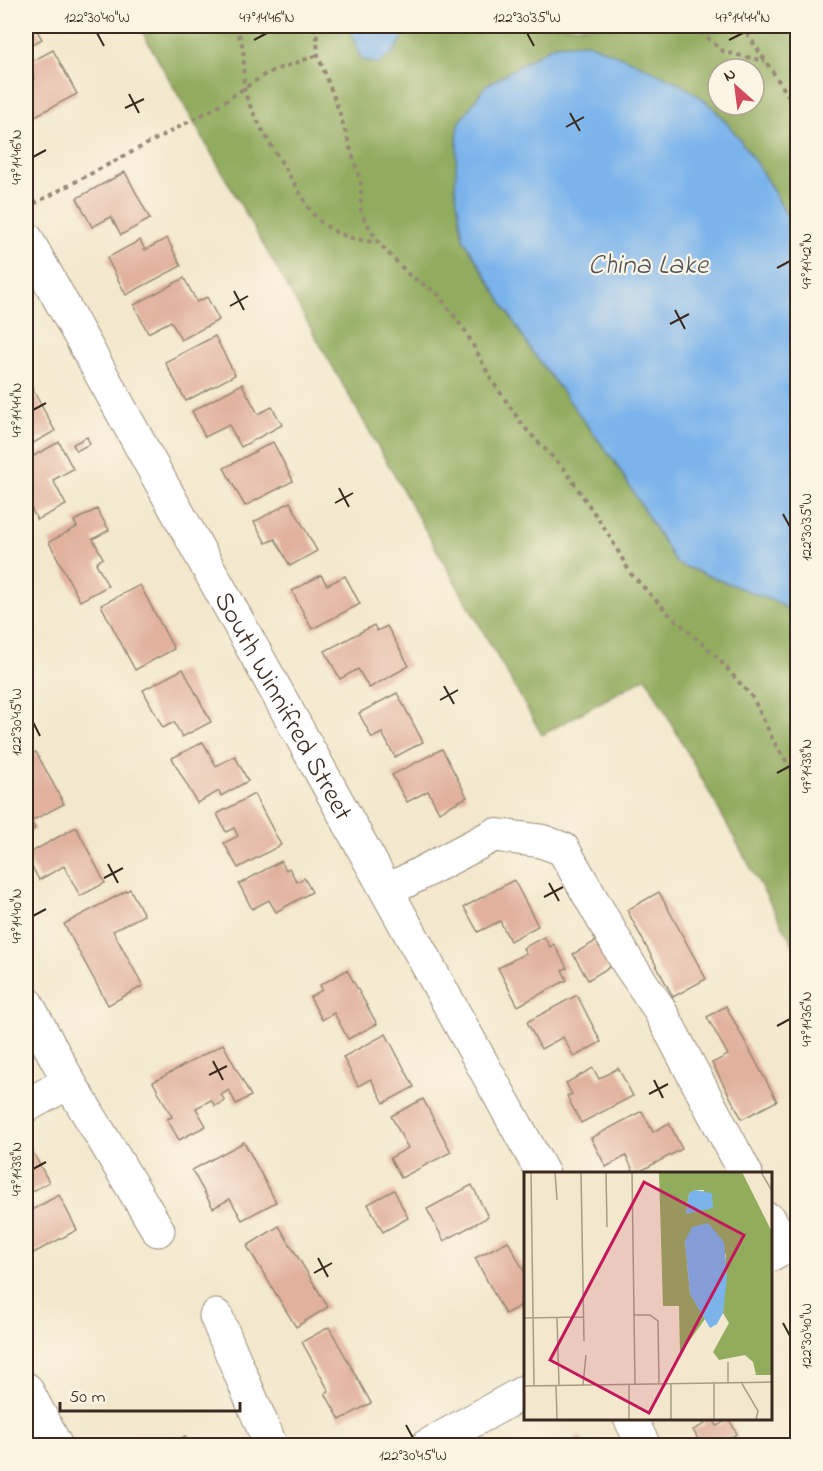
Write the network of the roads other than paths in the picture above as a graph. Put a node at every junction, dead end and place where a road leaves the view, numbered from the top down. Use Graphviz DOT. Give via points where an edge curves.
graph roads {
  1 [pos="26,238"];
  2 [pos="387,891"];
  3 [pos="26,1002"];
  4 [pos="69,1082"];
  5 [pos="26,1106"];
  6 [pos="542,1172"];
  7 [pos="745,1172"];
  8 [pos="158,1230"];
  9 [pos="216,1317"];
  10 [pos="26,1389"];
  11 [pos="524,1392"];
  12 [pos="631,1420"];
  13 [pos="56,1446"];
  14 [pos="271,1446"];
  15 [pos="427,1446"];
  16 [pos="644,1446"];
  1 -- 2 [label="street, South Winnifred Street"];
  2 -- 6 [label="street, South Winnifred Street"];
  2 -- 7 [label="street" via="494,835 541,841 563,849 628,963 658,1007"];
  3 -- 4 [label="street"];
  4 -- 5 [label="street"];
  4 -- 8 [label="street"];
  9 -- 14 [label="street"];
  10 -- 13 [label="street"];
  11 -- 15 [label="street"];
  12 -- 16 [label="street"];
}
